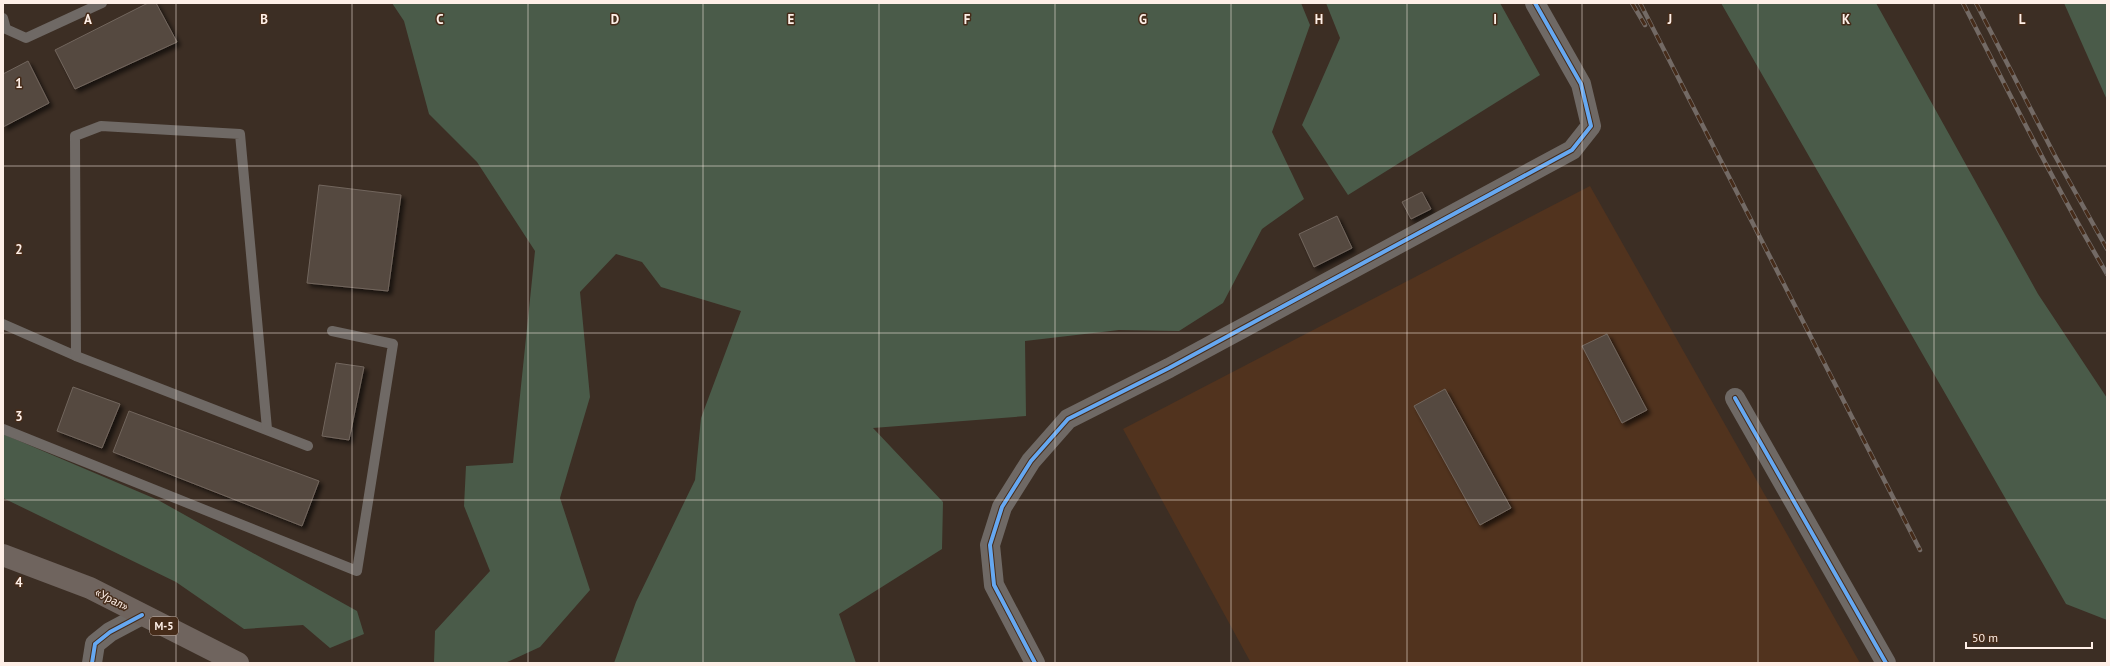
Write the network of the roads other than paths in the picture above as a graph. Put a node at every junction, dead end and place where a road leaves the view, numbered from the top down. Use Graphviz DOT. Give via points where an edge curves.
graph roads {
  1 [pos="102,3"];
  2 [pos="1536,3"];
  3 [pos="3,18"];
  4 [pos="3,324"];
  5 [pos="332,331"];
  6 [pos="76,356"];
  7 [pos="1735,398"];
  8 [pos="3,429"];
  9 [pos="267,429"];
  10 [pos="308,446"];
  11 [pos="3,555"];
  12 [pos="142,615"];
  13 [pos="92,663"];
  14 [pos="238,663"];
  15 [pos="1035,663"];
  16 [pos="1886,663"];
  1 -- 3 [label="lane" via="26,38 6,29"];
  2 -- 15 [label="street" via="1581,84 1591,126 1572,150 1169,368 1068,419 1031,461 1002,507 990,545 994,585"];
  4 -- 6 [label="lane"];
  5 -- 8 [label="lane" via="393,344 357,571"];
  6 -- 9 [label="lane"];
  6 -- 9 [label="lane" via="75,136 101,126 240,134"];
  7 -- 16 [label="street"];
  9 -- 10 [label="lane"];
  11 -- 12 [label="highway, «Урал» / М-5" via="90,588"];
  12 -- 13 [label="street" via="110,632 95,644"];
  12 -- 14 [label="highway, «Урал» / М-5"];
}
